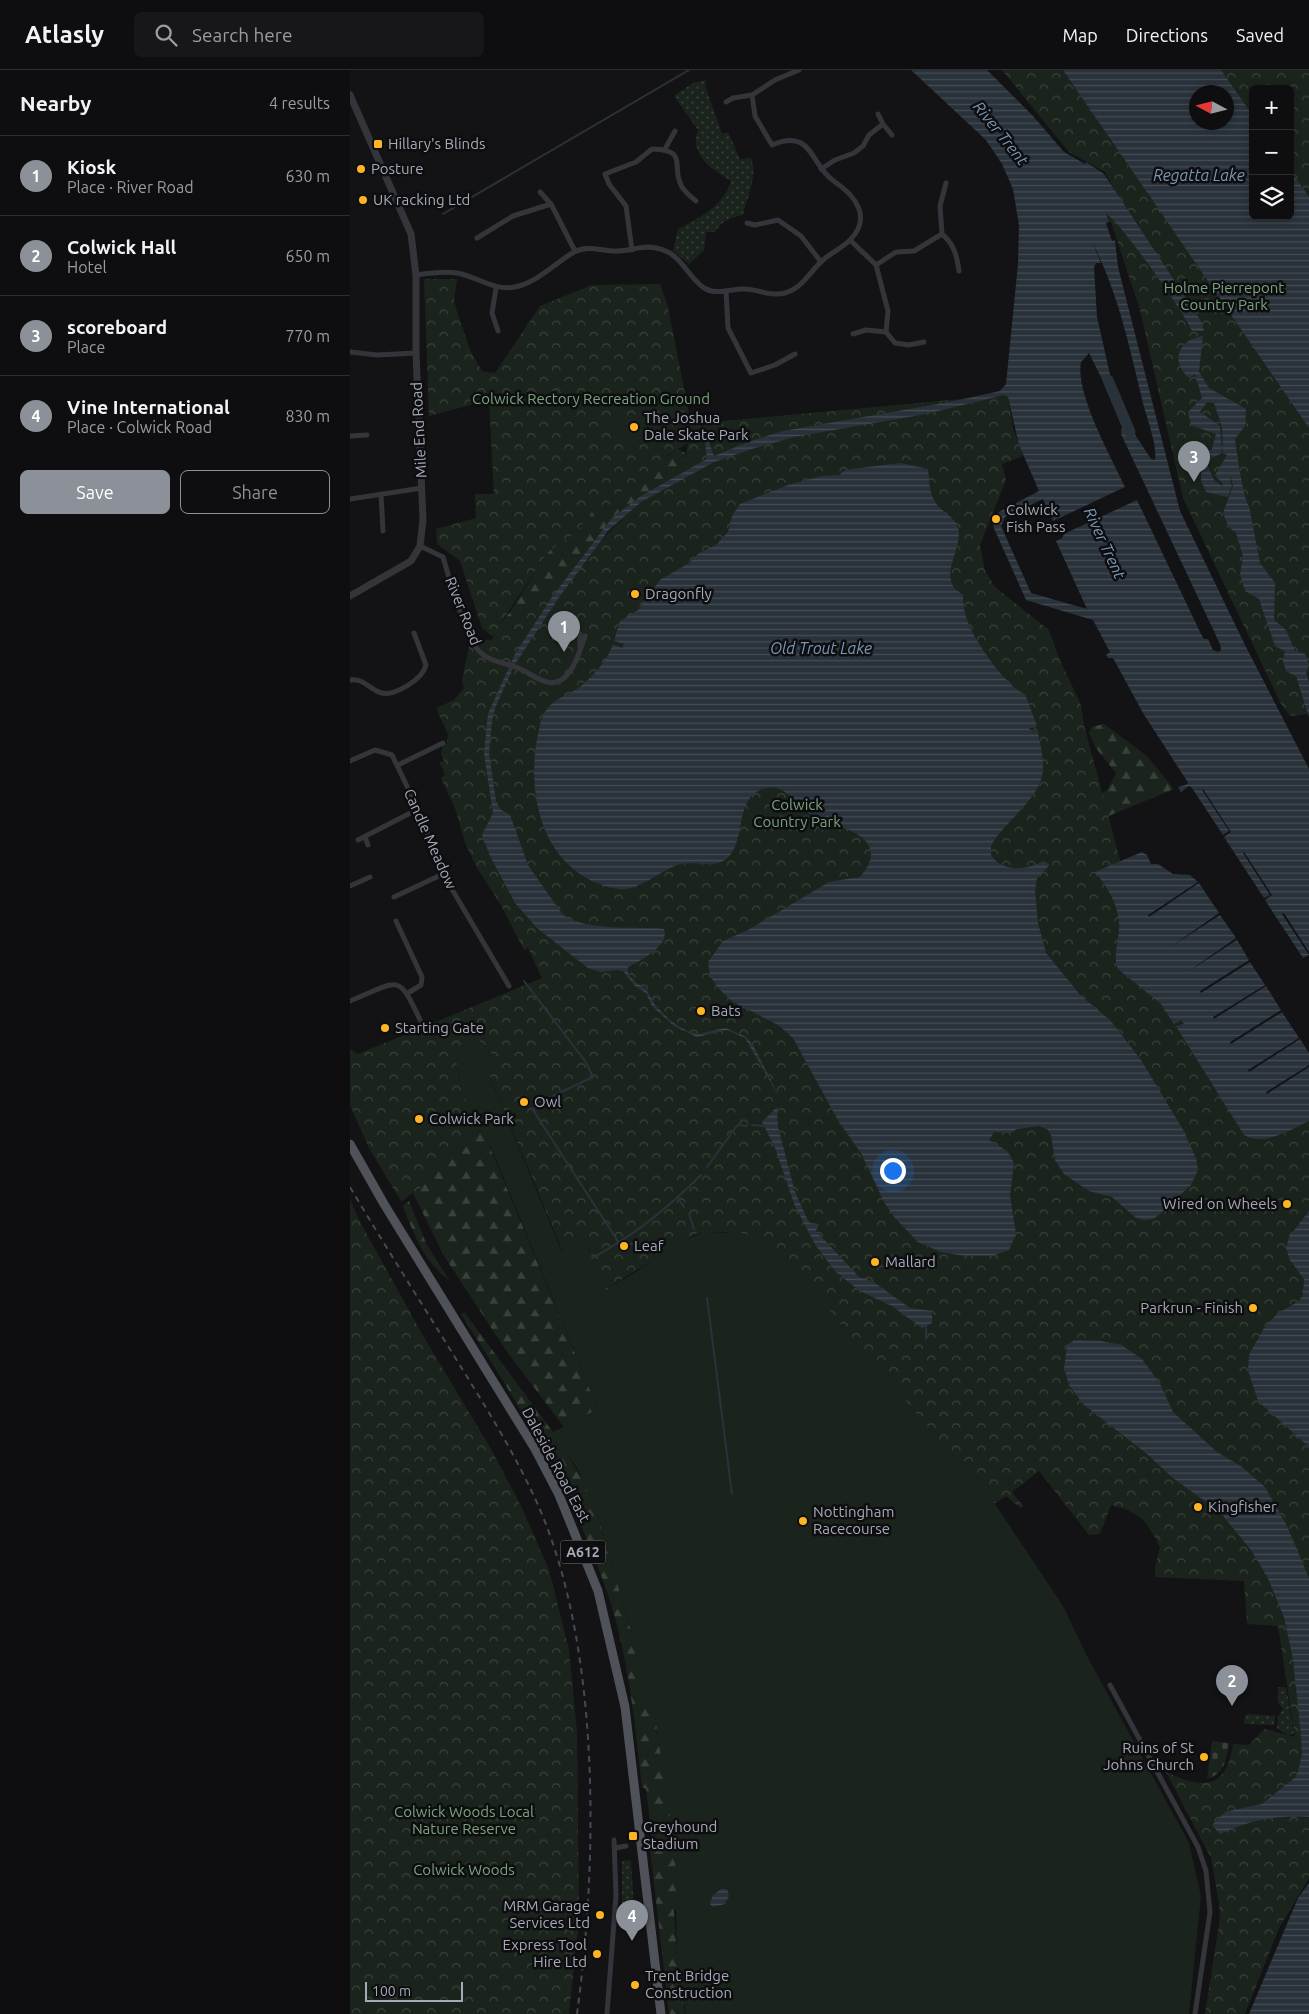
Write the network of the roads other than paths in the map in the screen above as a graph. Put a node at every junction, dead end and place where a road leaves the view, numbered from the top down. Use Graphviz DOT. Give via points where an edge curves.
graph roads {
  1 [pos="799,70"];
  2 [pos="350,95"];
  3 [pos="752,95"];
  4 [pos="726,102"];
  5 [pos="878,114"];
  6 [pos="882,124"];
  7 [pos="676,131"];
  8 [pos="892,135"];
  9 [pos="665,149"];
  10 [pos="821,168"];
  11 [pos="946,183"];
  12 [pos="540,192"];
  13 [pos="696,201"];
  14 [pos="551,204"];
  15 [pos="747,223"];
  16 [pos="942,234"];
  17 [pos="477,238"];
  18 [pos="850,240"];
  19 [pos="632,250"];
  20 [pos="575,252"];
  21 [pos="821,262"];
  22 [pos="876,265"];
  23 [pos="965,265"];
  24 [pos="416,275"];
  25 [pos="496,288"];
  26 [pos="726,291"];
  27 [pos="498,331"];
  28 [pos="886,332"];
  29 [pos="853,334"];
  30 [pos="921,350"];
  31 [pos="350,352"];
  32 [pos="416,353"];
  33 [pos="795,354"];
  34 [pos="366,435"];
  35 [pos="350,436"];
  36 [pos="422,488"];
  37 [pos="381,494"];
  38 [pos="350,499"];
  39 [pos="376,520"];
  40 [pos="383,520"];
  41 [pos="384,531"];
  42 [pos="420,546"];
  43 [pos="350,596"];
  44 [pos="414,633"];
  45 [pos="582,635"];
  46 [pos="350,680"];
  47 [pos="443,743"];
  48 [pos="437,746"];
  49 [pos="440,752"];
  50 [pos="350,761"];
  51 [pos="398,765"];
  52 [pos="418,809"];
  53 [pos="364,837"];
  54 [pos="358,840"];
  55 [pos="368,845"];
  56 [pos="443,874"];
  57 [pos="370,877"];
  58 [pos="350,886"];
  59 [pos="394,897"];
  60 [pos="396,922"];
  61 [pos="509,986"];
  62 [pos="408,993"];
  63 [pos="350,1000"];
  64 [pos="423,1026"];
  65 [pos="350,1144"];
  66 [pos="1110,1685"];
  67 [pos="614,1840"];
  68 [pos="626,1846"];
  69 [pos="615,1848"];
  70 [pos="607,2014"];
  71 [pos="662,2014"];
  72 [pos="1195,2014"];
  1 -- 3 [label="street"];
  2 -- 24 [label="street, Mile End Road" via="409,227"];
  3 -- 4 [label="street"];
  3 -- 10 [label="street" via="756,116 772,145 781,141 802,143 814,154"];
  5 -- 6 [label="street"];
  6 -- 8 [label="street"];
  6 -- 10 [label="street" via="854,153"];
  7 -- 9 [label="street"];
  9 -- 13 [label="street" via="676,159 682,187"];
  9 -- 19 [label="street" via="652,149 636,162 605,174 626,206"];
  10 -- 18 [label="street" via="857,200 861,214 859,228"];
  11 -- 16 [label="street" via="940,206"];
  12 -- 14 [label="street"];
  14 -- 17 [label="street" via="513,216"];
  14 -- 20 [label="street"];
  15 -- 21 [label="street" via="755,225 778,220 801,236"];
  16 -- 22 [label="street" via="914,251 896,252"];
  16 -- 23 [label="street" via="950,241 959,269"];
  18 -- 21 [label="street"];
  18 -- 22 [label="street"];
  19 -- 20 [label="street" via="616,252 593,248"];
  19 -- 26 [label="street" via="647,247 667,253 685,265 705,289"];
  20 -- 25 [label="street" via="547,272 517,287"];
  21 -- 26 [label="street" via="792,290 778,294 747,288"];
  22 -- 28 [label="street" via="888,311"];
  24 -- 25 [label="street" via="457,273"];
  24 -- 32 [label="street, Mile End Road"];
  25 -- 27 [label="street" via="492,313"];
  26 -- 33 [label="street" via="728,328 751,373"];
  28 -- 29 [label="street" via="866,330"];
  28 -- 30 [label="street" via="896,343 909,345 921,342"];
  31 -- 32 [label="street" via="377,355"];
  32 -- 36 [label="street, Mile End Road"];
  34 -- 35 [label="street"];
  36 -- 37 [label="street"];
  36 -- 42 [label="street, Mile End Road" via="423,534"];
  37 -- 38 [label="street"];
  37 -- 40 [label="street"];
  39 -- 40 [label="street"];
  40 -- 41 [label="street"];
  42 -- 43 [label="street" via="402,567"];
  42 -- 45 [label="street, River Road" via="442,556 469,632 477,650 487,658 527,671 548,682 565,678 572,670"];
  44 -- 46 [label="street" via="426,665 420,677 388,693 380,693 362,680"];
  47 -- 48 [label="street"];
  48 -- 49 [label="street"];
  48 -- 51 [label="street"];
  50 -- 51 [label="street, Candle Meadow" via="378,750 392,754"];
  51 -- 52 [label="street, Candle Meadow"];
  52 -- 53 [label="street"];
  52 -- 56 [label="street, Candle Meadow"];
  53 -- 54 [label="street"];
  53 -- 55 [label="street"];
  56 -- 59 [label="street"];
  56 -- 61 [label="street, Candle Meadow"];
  57 -- 58 [label="street"];
  60 -- 62 [label="street" via="422,977 421,985"];
  62 -- 63 [label="street" via="402,986 391,983"];
  62 -- 64 [label="street"];
  65 -- 71 [label="main road, Daleside Road East / A612" via="535,1449 563,1503 598,1591 625,1707"];
  66 -- 72 [label="street" via="1198,1847 1206,1872 1210,1912"];
  67 -- 69 [label="street"];
  68 -- 69 [label="street"];
  69 -- 70 [label="street" via="616,1894"];
}
